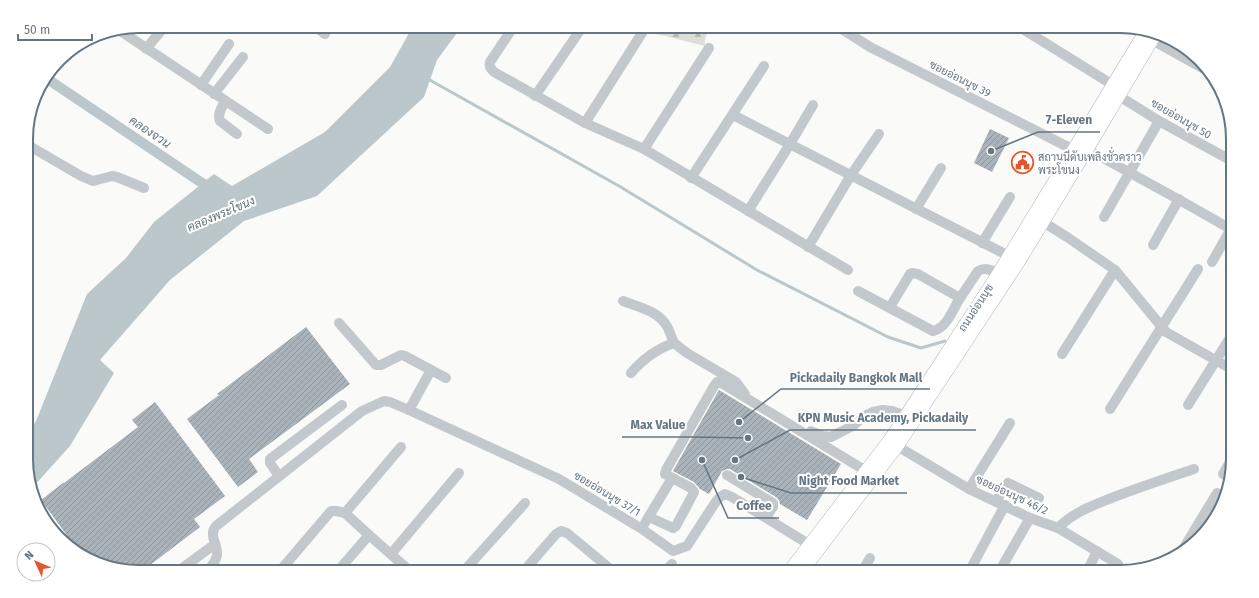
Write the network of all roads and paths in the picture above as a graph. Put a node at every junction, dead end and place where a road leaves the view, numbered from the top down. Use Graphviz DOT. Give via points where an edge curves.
graph roads {
  1 [pos="159,33"];
  2 [pos="509,33"];
  3 [pos="578,33"];
  4 [pos="642,33"];
  5 [pos="849,33"];
  6 [pos="1029,33"];
  7 [pos="125,34"];
  8 [pos="1149,37"];
  9 [pos="1159,41"];
  10 [pos="229,44"];
  11 [pos="709,48"];
  12 [pos="146,49"];
  13 [pos="243,57"];
  14 [pos="1190,60"];
  15 [pos="764,66"];
  16 [pos="201,85"];
  17 [pos="1116,91"];
  18 [pos="214,94"];
  19 [pos="536,96"];
  20 [pos="225,101"];
  21 [pos="813,105"];
  22 [pos="733,115"];
  23 [pos="1159,121"];
  24 [pos="586,123"];
  25 [pos="268,129"];
  26 [pos="237,134"];
  27 [pos="879,134"];
  28 [pos="790,144"];
  29 [pos="33,148"];
  30 [pos="644,149"];
  31 [pos="1081,149"];
  32 [pos="1226,158"];
  33 [pos="941,168"];
  34 [pos="1129,173"];
  35 [pos="851,175"];
  36 [pos="691,178"];
  37 [pos="144,188"];
  38 [pos="1010,197"];
  39 [pos="1179,198"];
  40 [pos="916,209"];
  41 [pos="748,212"];
  42 [pos="1104,217"];
  43 [pos="1038,219"];
  44 [pos="1226,225"];
  45 [pos="1226,239"];
  46 [pos="982,243"];
  47 [pos="1153,244"];
  48 [pos="808,246"];
  49 [pos="1014,258"];
  50 [pos="1212,262"];
  51 [pos="1198,269"];
  52 [pos="848,270"];
  53 [pos="1115,270"];
  54 [pos="999,273"];
  55 [pos="858,291"];
  56 [pos="960,298"];
  57 [pos="623,301"];
  58 [pos="890,307"];
  59 [pos="951,314"];
  60 [pos="339,323"];
  61 [pos="967,323"];
  62 [pos="1161,326"];
  63 [pos="674,343"];
  64 [pos="1226,344"];
  65 [pos="1062,354"];
  66 [pos="1215,361"];
  67 [pos="1226,366"];
  68 [pos="431,370"];
  69 [pos="631,373"];
  70 [pos="446,378"];
  71 [pos="1188,404"];
  72 [pos="342,405"];
  73 [pos="1110,409"];
  74 [pos="409,410"];
  75 [pos="906,416"];
  76 [pos="1010,424"];
  77 [pos="894,443"];
  78 [pos="401,447"];
  79 [pos="1194,470"];
  80 [pos="866,471"];
  81 [pos="459,473"];
  82 [pos="727,475"];
  83 [pos="279,476"];
  84 [pos="672,478"];
  85 [pos="969,488"];
  86 [pos="1217,493"];
  87 [pos="1039,498"];
  88 [pos="525,503"];
  89 [pos="1001,503"];
  90 [pos="345,514"];
  91 [pos="649,517"];
  92 [pos="766,517"];
  93 [pos="1030,518"];
  94 [pos="1058,528"];
  95 [pos="642,529"];
  96 [pos="369,535"];
  97 [pos="1189,539"];
  98 [pos="215,544"];
  99 [pos="810,545"];
  100 [pos="1097,551"];
  101 [pos="391,554"];
  102 [pos="870,558"];
  103 [pos="1118,564"];
  104 [pos="186,565"];
  105 [pos="212,565"];
  106 [pos="285,565"];
  107 [pos="344,565"];
  108 [pos="403,565"];
  109 [pos="469,565"];
  110 [pos="529,565"];
  111 [pos="606,565"];
  112 [pos="794,565"];
  113 [pos="806,565"];
  114 [pos="866,565"];
  115 [pos="972,565"];
  116 [pos="1003,565"];
  117 [pos="1090,565"];
  1 -- 12 [label="street"];
  2 -- 19 [label="street" via="490,62 490,69"];
  3 -- 19 [label="street"];
  4 -- 24 [label="street"];
  5 -- 31 [label="street, ซอยอ่อนนุช 39" via="870,47"];
  6 -- 17 [label="street, ซอยอ่อนนุช 50"];
  7 -- 12 [label="street"];
  8 -- 17 [label="main road, ถนนอ่อนนุช"];
  9 -- 14 [label="street"];
  10 -- 16 [label="street"];
  11 -- 30 [label="street"];
  12 -- 16 [label="street"];
  13 -- 18 [label="street"];
  15 -- 22 [label="street"];
  16 -- 18 [label="street"];
  17 -- 23 [label="street, ซอยอ่อนนุช 50"];
  17 -- 31 [label="main road, ถนนอ่อนนุช"];
  18 -- 20 [label="street"];
  19 -- 24 [label="street"];
  20 -- 25 [label="street"];
  20 -- 26 [label="street" via="219,114 220,121"];
  21 -- 28 [label="street"];
  22 -- 28 [label="street"];
  22 -- 36 [label="street"];
  23 -- 32 [label="street, ซอยอ่อนนุช 50"];
  23 -- 34 [label="street"];
  24 -- 30 [label="street"];
  27 -- 35 [label="street"];
  28 -- 35 [label="street"];
  28 -- 41 [label="street"];
  29 -- 37 [label="street" via="93,181 112,176 120,177"];
  30 -- 36 [label="street"];
  31 -- 34 [label="street, ซอยอ่อนนุช 39"];
  31 -- 43 [label="main road, ถนนอ่อนนุช"];
  33 -- 40 [label="street"];
  34 -- 39 [label="street, ซอยอ่อนนุช 39"];
  34 -- 42 [label="street"];
  35 -- 40 [label="street"];
  35 -- 48 [label="street"];
  36 -- 41 [label="street"];
  38 -- 46 [label="street"];
  39 -- 44 [label="street, ซอยอ่อนนุช 39"];
  39 -- 47 [label="street"];
  40 -- 46 [label="street"];
  41 -- 48 [label="street"];
  43 -- 49 [label="main road, ถนนอ่อนนุช"];
  43 -- 53 [label="street"];
  45 -- 50 [label="street"];
  46 -- 49 [label="street"];
  48 -- 52 [label="street"];
  49 -- 54 [label="main road, ถนนอ่อนนุช"];
  49 -- 77 [label="main road, ถนนอ่อนนุช"];
  51 -- 62 [label="street"];
  53 -- 62 [label="street"];
  53 -- 65 [label="street"];
  54 -- 56 [label="street" via="982,268"];
  54 -- 61 [label="main road, ถนนอ่อนนุช"];
  55 -- 58 [label="street"];
  56 -- 58 [label="street" via="912,273"];
  56 -- 59 [label="street"];
  57 -- 63 [label="street" via="656,315 668,327"];
  58 -- 59 [label="street" via="933,331 943,327"];
  59 -- 61 [label="street"];
  60 -- 68 [label="street" via="376,365 403,355"];
  61 -- 75 [label="main road, ถนนอ่อนนุช"];
  62 -- 66 [label="street" via="1166,332"];
  62 -- 73 [label="street"];
  63 -- 69 [label="street" via="660,348"];
  63 -- 75 [label="street" via="736,382 743,392 755,401 823,436 840,434 873,412 892,411"];
  64 -- 66 [label="street"];
  66 -- 67 [label="street"];
  66 -- 71 [label="street"];
  68 -- 70 [label="street"];
  68 -- 74 [label="street"];
  72 -- 83 [label="street" via="270,459"];
  74 -- 83 [label="street, ซอยอ่อนนุช 37/1" via="384,401 362,411"];
  74 -- 95 [label="street, ซอยอ่อนนุช 37/1" via="559,479"];
  75 -- 77 [label="main road, ถนนอ่อนนุช"];
  76 -- 85 [label="street"];
  77 -- 80 [label="main road, ถนนอ่อนนุช"];
  77 -- 85 [label="street, ซอยอ่อนนุช 46/2"];
  77 -- 113 [label="main road, ถนนอ่อนนุช"];
  78 -- 90 [label="street"];
  79 -- 94 [label="street" via="1141,486 1090,507 1068,518"];
  80 -- 84 [label="street" via="717,382 666,470 665,474"];
  80 -- 99 [label="main road, ถนนอ่อนนุช"];
  81 -- 101 [label="street"];
  82 -- 92 [label="street" via="773,503"];
  83 -- 98 [label="street, ซอยอ่อนนุช 37/1" via="216,526 212,534"];
  84 -- 91 [label="street"];
  84 -- 91 [label="street" via="694,492 676,526 669,527"];
  85 -- 89 [label="street, ซอยอ่อนนุช 46/2"];
  86 -- 97 [label="street"];
  87 -- 89 [label="street" via="1008,483"];
  88 -- 109 [label="street"];
  89 -- 93 [label="street, ซอยอ่อนนุช 46/2"];
  89 -- 115 [label="street"];
  90 -- 96 [label="street"];
  90 -- 106 [label="street" via="331,512"];
  91 -- 95 [label="street"];
  92 -- 95 [label="street, ซอยอ่อนนุช 37/1" via="725,494 715,503 687,546 680,550 673,551"];
  92 -- 99 [label="street, ซอยอ่อนนุช 37/1"];
  93 -- 94 [label="street, ซอยอ่อนนุช 46/2"];
  93 -- 116 [label="street"];
  94 -- 100 [label="street, ซอยอ่อนนุช 46/2"];
  96 -- 101 [label="street"];
  96 -- 107 [label="street"];
  98 -- 104 [label="street"];
  98 -- 105 [label="street, ซอยอ่อนนุช 37/1" via="217,553"];
  99 -- 112 [label="main road, ถนนอ่อนนุช"];
  100 -- 103 [label="street, ซอยอ่อนนุช 46/2"];
  100 -- 117 [label="street"];
  101 -- 108 [label="street"];
  102 -- 114 [label="street"];
  110 -- 111 [label="street" via="561,531 567,533"];
}
